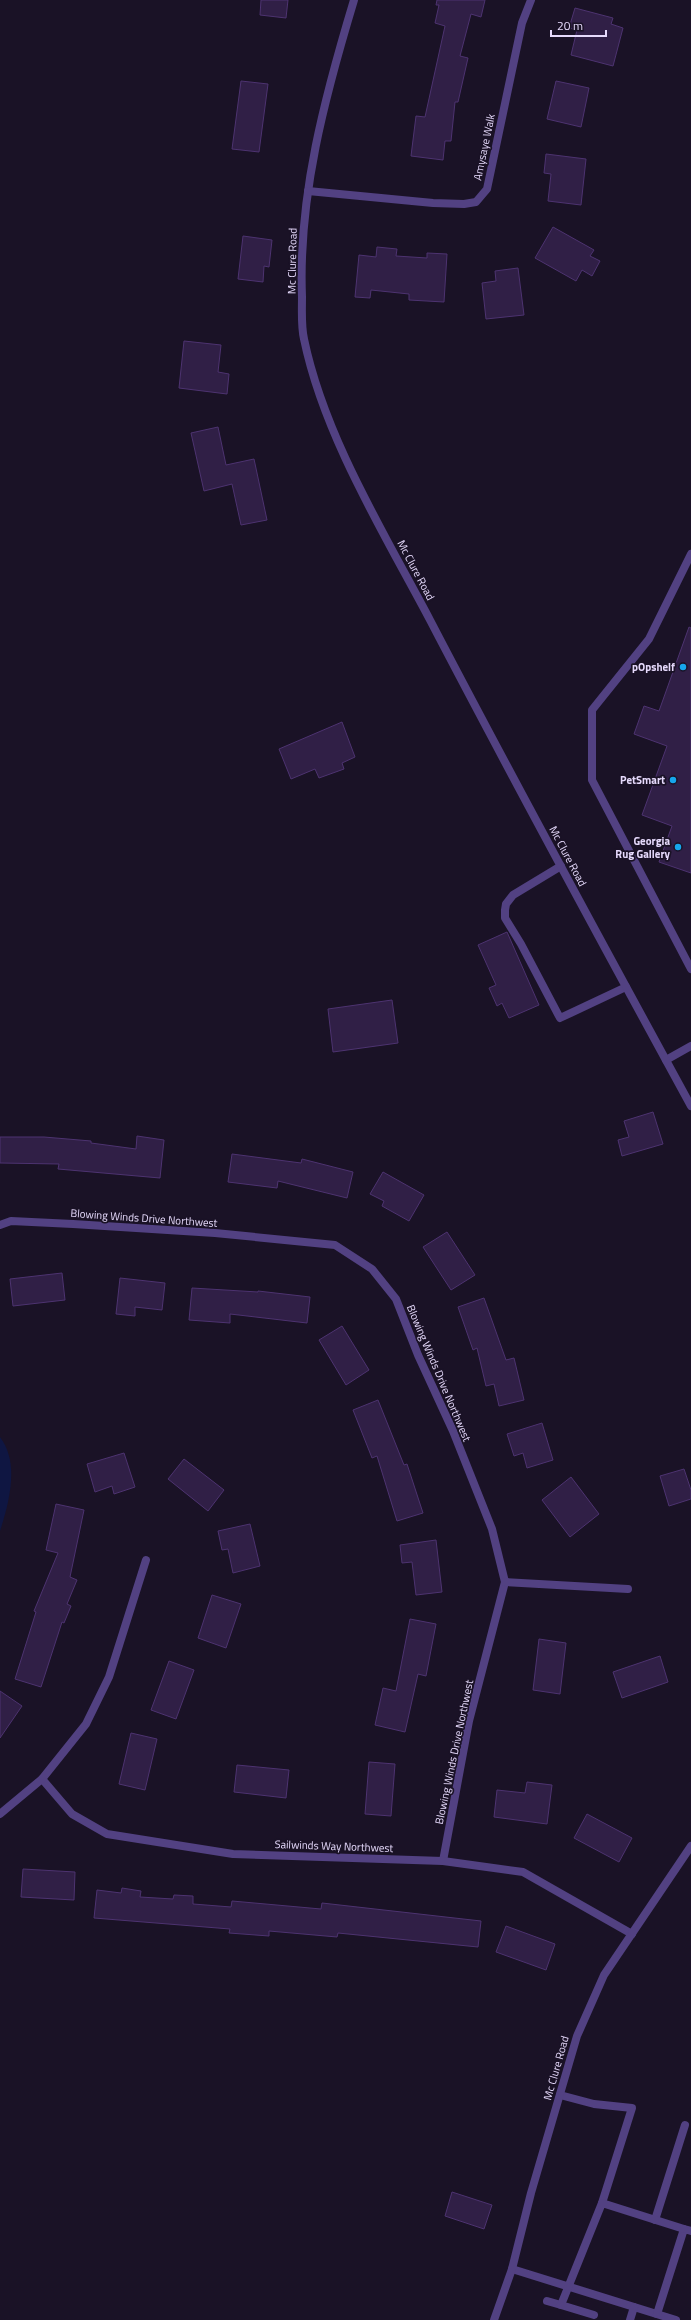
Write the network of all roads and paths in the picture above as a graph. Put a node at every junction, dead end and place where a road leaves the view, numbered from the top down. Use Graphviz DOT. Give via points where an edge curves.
graph roads {
  1 [pos="354,0"];
  2 [pos="531,0"];
  3 [pos="308,191"];
  4 [pos="691,554"];
  5 [pos="561,866"];
  6 [pos="691,968"];
  7 [pos="626,987"];
  8 [pos="691,1046"];
  9 [pos="666,1060"];
  10 [pos="691,1106"];
  11 [pos="0,1225"];
  12 [pos="146,1560"];
  13 [pos="505,1582"];
  14 [pos="628,1589"];
  15 [pos="42,1779"];
  16 [pos="0,1814"];
  17 [pos="691,1846"];
  18 [pos="443,1861"];
  19 [pos="632,1934"];
  20 [pos="560,2095"];
  21 [pos="685,2125"];
  22 [pos="602,2203"];
  23 [pos="655,2220"];
  24 [pos="688,2230"];
  25 [pos="512,2269"];
  26 [pos="567,2286"];
  27 [pos="547,2301"];
  28 [pos="561,2305"];
  29 [pos="634,2307"];
  30 [pos="656,2314"];
  31 [pos="594,2315"];
  32 [pos="494,2320"];
  33 [pos="630,2320"];
  34 [pos="676,2320"];
  1 -- 3 [label="street, Mc Clure Road" via="332,72"];
  2 -- 3 [label="street, Amysaye Walk" via="522,23 487,189 476,202 433,203"];
  3 -- 5 [label="street, Mc Clure Road" via="304,213 302,267 303,337 322,403 359,485"];
  4 -- 6 [label="street" via="649,639 592,710 592,780"];
  5 -- 7 [label="street, Mc Clure Road"];
  5 -- 7 [label="street" via="513,895 506,904 505,918 510,928 560,1018"];
  7 -- 9 [label="street, Mc Clure Road"];
  8 -- 9 [label="street"];
  9 -- 10 [label="street, Mc Clure Road"];
  11 -- 13 [label="street, Blowing Winds Drive Northwest" via="11,1221 73,1224 215,1233 335,1245 372,1269 396,1299 453,1432 492,1529"];
  12 -- 15 [label="street" via="109,1677 86,1724"];
  13 -- 14 [label="street"];
  13 -- 18 [label="street, Blowing Winds Drive Northwest" via="469,1721"];
  15 -- 16 [label="street"];
  15 -- 18 [label="street, Sailwinds Way Northwest" via="72,1814 107,1834 233,1854"];
  17 -- 19 [label="street, Mc Clure Road"];
  18 -- 19 [label="street, Sailwinds Way Northwest" via="523,1872"];
  19 -- 20 [label="street, Mc Clure Road" via="601,1982 577,2036"];
  20 -- 22 [label="street" via="594,2104 632,2108"];
  20 -- 25 [label="street, Mc Clure Road"];
  21 -- 23 [label="street"];
  22 -- 23 [label="street"];
  22 -- 26 [label="street"];
  23 -- 24 [label="street"];
  24 -- 30 [label="street"];
  25 -- 26 [label="street"];
  25 -- 32 [label="street, Mc Clure Road"];
  26 -- 28 [label="street"];
  26 -- 29 [label="street"];
  27 -- 28 [label="street"];
  28 -- 31 [label="street"];
  29 -- 30 [label="street"];
  29 -- 33 [label="street"];
  30 -- 34 [label="street"];
}
